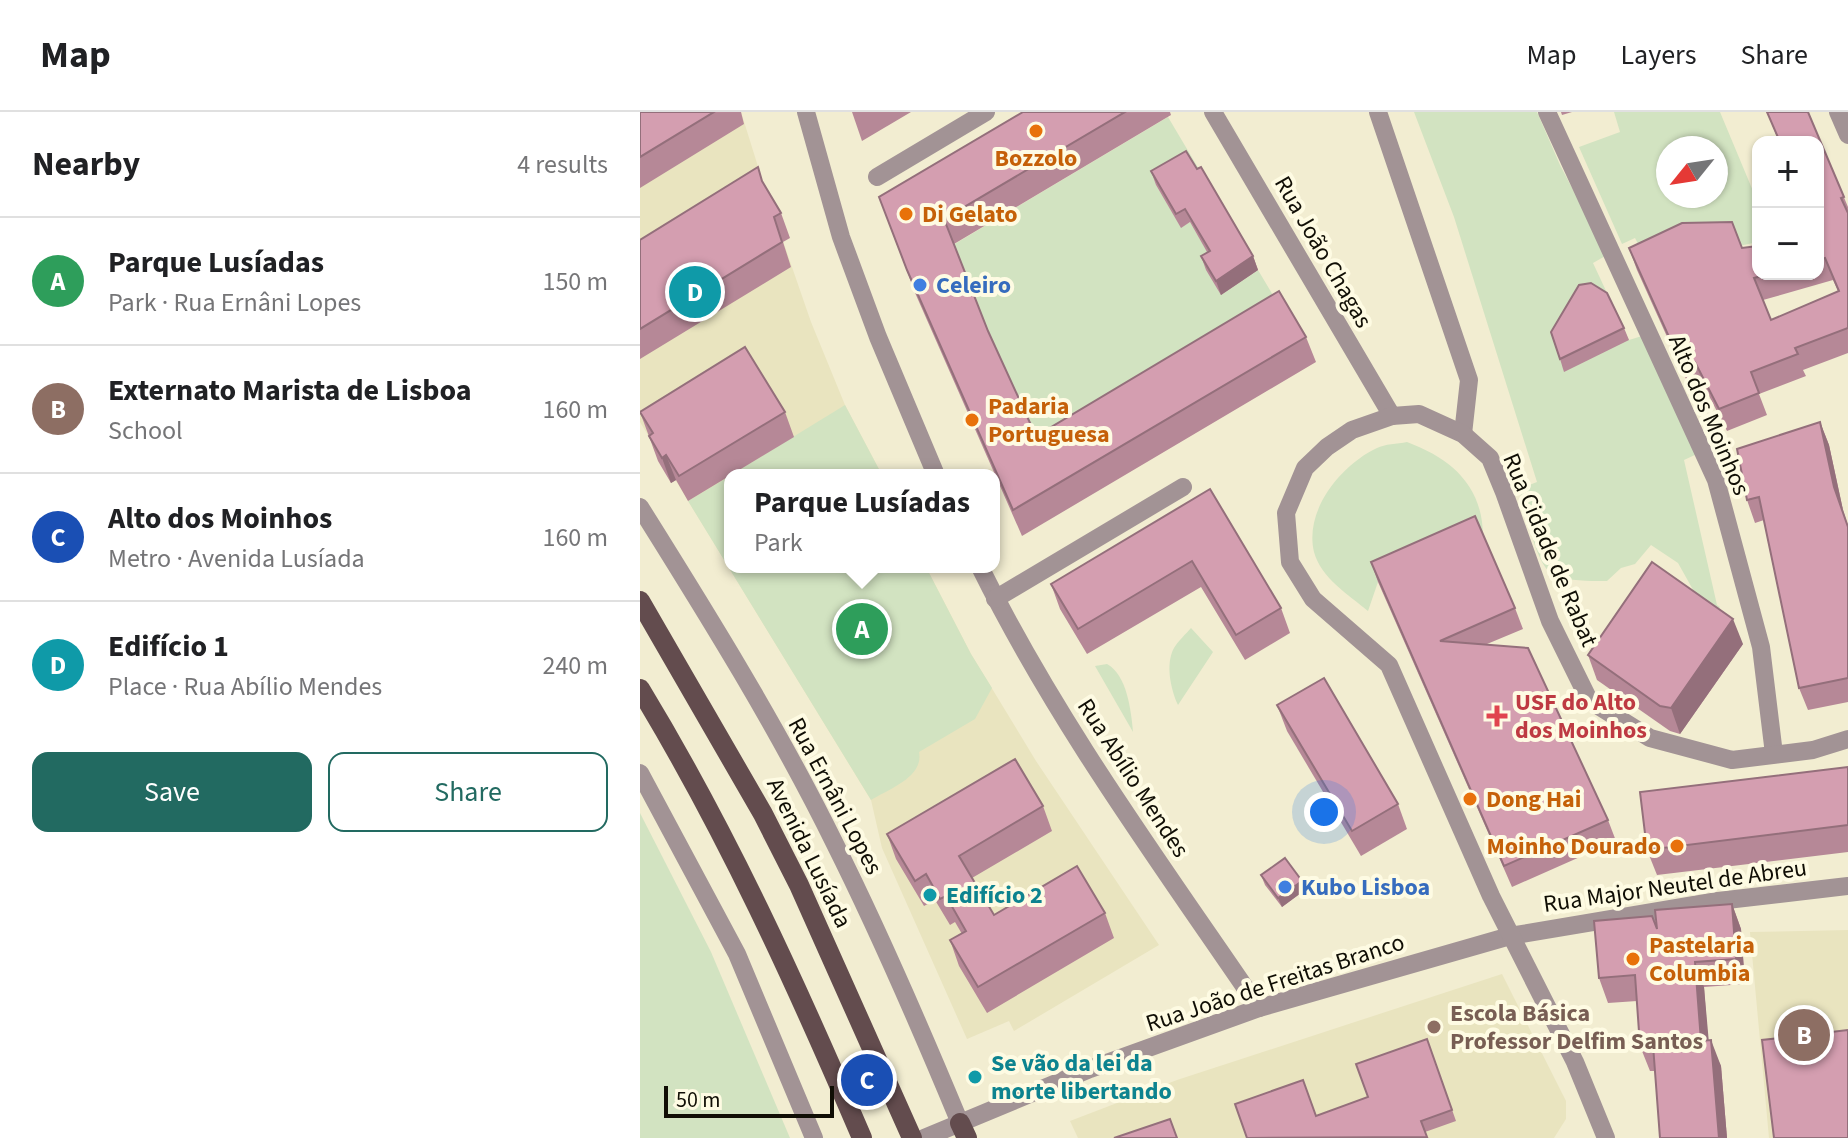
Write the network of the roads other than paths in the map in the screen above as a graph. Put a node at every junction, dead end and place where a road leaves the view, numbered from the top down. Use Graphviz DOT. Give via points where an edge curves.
graph roads {
  1 [pos="806,112"];
  2 [pos="986,112"];
  3 [pos="1213,112"];
  4 [pos="1378,112"];
  5 [pos="1547,112"];
  6 [pos="1838,112"];
  7 [pos="1848,135"];
  8 [pos="877,177"];
  9 [pos="1392,416"];
  10 [pos="1463,434"];
  11 [pos="933,469"];
  12 [pos="1183,487"];
  13 [pos="640,507"];
  14 [pos="983,573"];
  15 [pos="995,599"];
  16 [pos="640,601"];
  17 [pos="640,689"];
  18 [pos="1848,739"];
  19 [pos="1774,754"];
  20 [pos="640,773"];
  21 [pos="1848,886"];
  22 [pos="1510,936"];
  23 [pos="1259,1008"];
  24 [pos="964,1130"];
  25 [pos="814,1138"];
  26 [pos="862,1138"];
  27 [pos="912,1138"];
  28 [pos="924,1138"];
  29 [pos="1606,1138"];
  1 -- 11 [label="street" via="841,237"];
  2 -- 8 [label="street"];
  3 -- 9 [label="street, Rua João Chagas"];
  4 -- 10 [label="street" via="1469,380"];
  5 -- 19 [label="street, Alto dos Moinhos" via="1716,480 1761,647"];
  6 -- 7 [label="street"];
  9 -- 10 [label="street, Rua Cidade de Rabat" via="1419,414"];
  9 -- 22 [label="street, Rua Cidade de Rabat" via="1352,430 1305,468 1286,513 1290,562 1313,599 1389,665"];
  10 -- 19 [label="street, Rua Cidade de Rabat" via="1490,458 1550,621 1589,700 1650,738 1732,760"];
  12 -- 15 [label="street"];
  13 -- 24 [label="street, Rua Ernâni Lopes" via="834,842"];
  14 -- 15 [label="street, Rua Abílio Mendes"];
  15 -- 23 [label="street, Rua Abílio Mendes" via="1059,710"];
  16 -- 27 [label="main road, Avenida Lusíada" via="799,885"];
  17 -- 26 [label="main road" via="749,885"];
  18 -- 19 [label="street, Rua Cidade de Rabat"];
  20 -- 25 [label="street" via="737,954"];
  21 -- 22 [label="street, Rua Major Neutel de Abreu" via="1718,901"];
  22 -- 23 [label="street, Rua João de Freitas Branco"];
  22 -- 29 [label="street, Rua Cidade de Rabat" via="1575,1062"];
  23 -- 24 [label="street, Rua João de Freitas Branco" via="1090,1069"];
  24 -- 28 [label="street, Rua João de Freitas Branco"];
}
